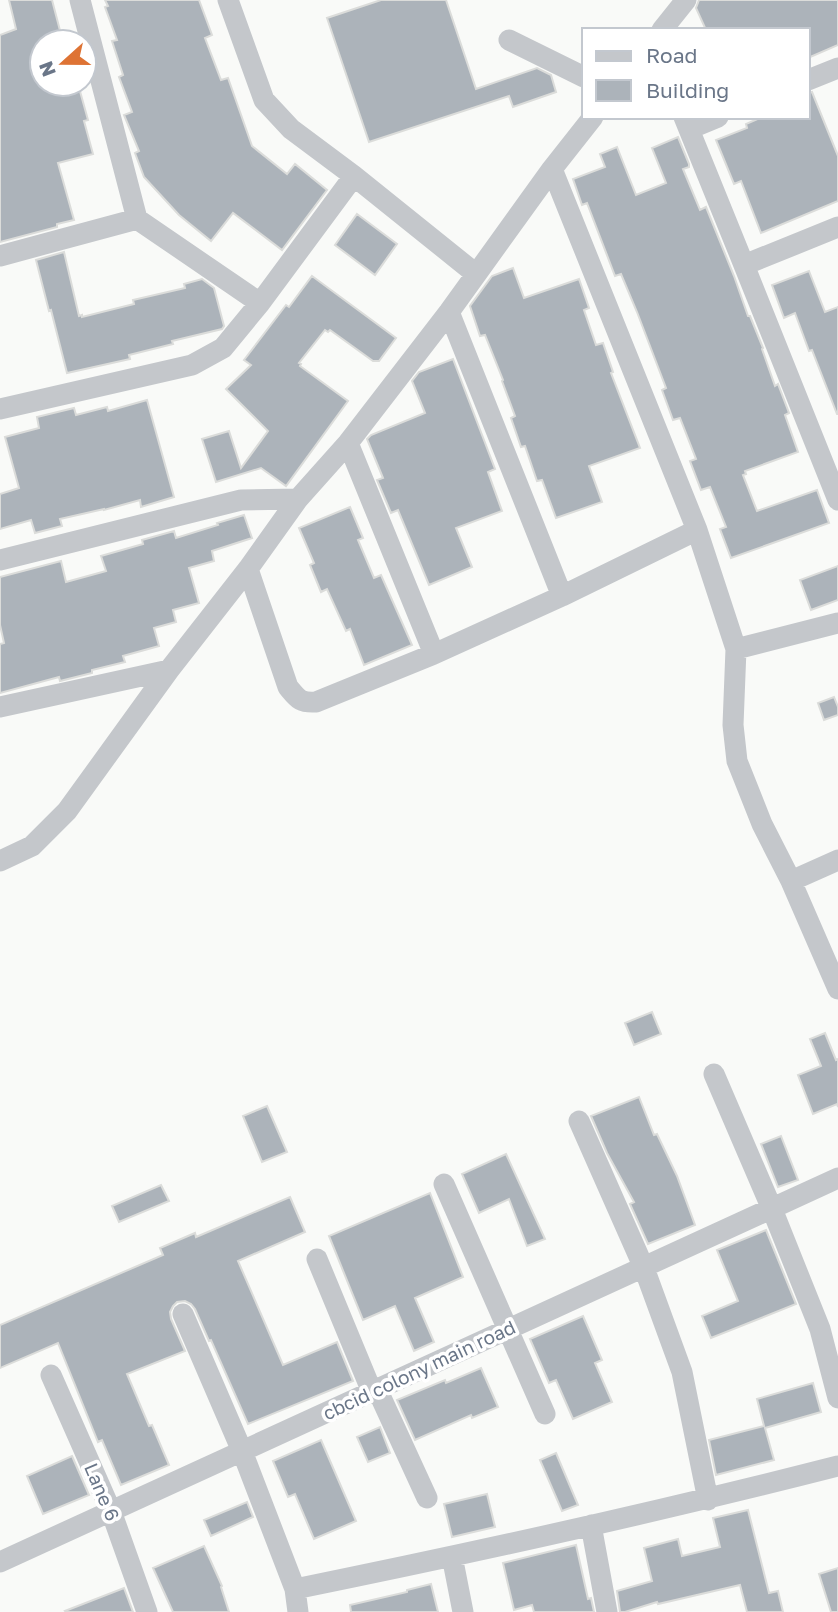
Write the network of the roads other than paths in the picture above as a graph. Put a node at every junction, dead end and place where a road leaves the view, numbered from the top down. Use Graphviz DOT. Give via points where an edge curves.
graph roads {
  1 [pos="80,0"];
  2 [pos="228,0"];
  3 [pos="686,0"];
  4 [pos="664,28"];
  5 [pos="509,40"];
  6 [pos="838,68"];
  7 [pos="582,76"];
  8 [pos="810,79"];
  9 [pos="591,119"];
  10 [pos="707,119"];
  11 [pos="686,123"];
  12 [pos="552,169"];
  13 [pos="354,176"];
  14 [pos="137,219"];
  15 [pos="838,227"];
  16 [pos="0,257"];
  17 [pos="744,265"];
  18 [pos="476,274"];
  19 [pos="260,303"];
  20 [pos="449,312"];
  21 [pos="0,410"];
  22 [pos="348,443"];
  23 [pos="298,499"];
  24 [pos="838,500"];
  25 [pos="697,530"];
  26 [pos="0,560"];
  27 [pos="248,569"];
  28 [pos="562,596"];
  29 [pos="838,623"];
  30 [pos="736,649"];
  31 [pos="434,654"];
  32 [pos="169,670"];
  33 [pos="0,707"];
  34 [pos="838,860"];
  35 [pos="0,861"];
  36 [pos="792,881"];
  37 [pos="838,989"];
  38 [pos="714,1074"];
  39 [pos="579,1121"];
  40 [pos="838,1178"];
  41 [pos="444,1184"];
  42 [pos="772,1209"];
  43 [pos="317,1259"];
  44 [pos="644,1268"];
  45 [pos="183,1314"];
  46 [pos="508,1330"];
  47 [pos="51,1375"];
  48 [pos="375,1391"];
  49 [pos="838,1398"];
  50 [pos="545,1414"];
  51 [pos="242,1451"];
  52 [pos="838,1466"];
  53 [pos="427,1497"];
  54 [pos="708,1500"];
  55 [pos="111,1511"];
  56 [pos="591,1525"];
  57 [pos="452,1556"];
  58 [pos="0,1562"];
  59 [pos="295,1589"];
  60 [pos="147,1612"];
  61 [pos="298,1612"];
  62 [pos="463,1612"];
  63 [pos="607,1612"];
  1 -- 14 [label="street"];
  2 -- 13 [label="street" via="264,100 291,129"];
  3 -- 4 [label="street"];
  5 -- 7 [label="street"];
  6 -- 8 [label="street"];
  9 -- 12 [label="street"];
  10 -- 11 [label="street"];
  11 -- 17 [label="street"];
  12 -- 18 [label="street"];
  12 -- 25 [label="street"];
  13 -- 18 [label="street"];
  13 -- 19 [label="street"];
  14 -- 16 [label="street"];
  14 -- 19 [label="street"];
  15 -- 17 [label="street"];
  17 -- 24 [label="street"];
  18 -- 20 [label="street"];
  19 -- 21 [label="street" via="223,348 192,365"];
  20 -- 22 [label="street"];
  20 -- 28 [label="street"];
  22 -- 23 [label="street"];
  22 -- 31 [label="street"];
  23 -- 26 [label="street" via="241,500"];
  23 -- 27 [label="street"];
  25 -- 28 [label="street"];
  25 -- 30 [label="street"];
  27 -- 31 [label="street" via="288,687 305,703"];
  27 -- 32 [label="street"];
  28 -- 31 [label="street"];
  29 -- 30 [label="street"];
  30 -- 36 [label="street" via="733,725 737,761 762,824"];
  32 -- 33 [label="street"];
  32 -- 35 [label="street" via="66,811 32,846"];
  34 -- 36 [label="street"];
  36 -- 37 [label="street"];
  38 -- 42 [label="street"];
  39 -- 44 [label="street"];
  40 -- 42 [label="street, cbcid colony main road"];
  41 -- 46 [label="street"];
  42 -- 44 [label="street, cbcid colony main road"];
  42 -- 49 [label="street" via="820,1329"];
  43 -- 48 [label="street"];
  44 -- 46 [label="street, cbcid colony main road"];
  44 -- 54 [label="street" via="682,1371"];
  45 -- 51 [label="street"];
  46 -- 48 [label="street, cbcid colony main road"];
  46 -- 50 [label="street"];
  47 -- 55 [label="street, Lane 6"];
  48 -- 51 [label="street, cbcid colony main road"];
  48 -- 53 [label="street"];
  51 -- 55 [label="street, cbcid colony main road"];
  51 -- 59 [label="street"];
  52 -- 54 [label="street"];
  54 -- 56 [label="street"];
  55 -- 58 [label="street, cbcid colony main road"];
  55 -- 60 [label="street, Lane 6"];
  56 -- 57 [label="street"];
  56 -- 63 [label="street"];
  57 -- 59 [label="street"];
  57 -- 62 [label="street"];
  59 -- 61 [label="street"];
}
